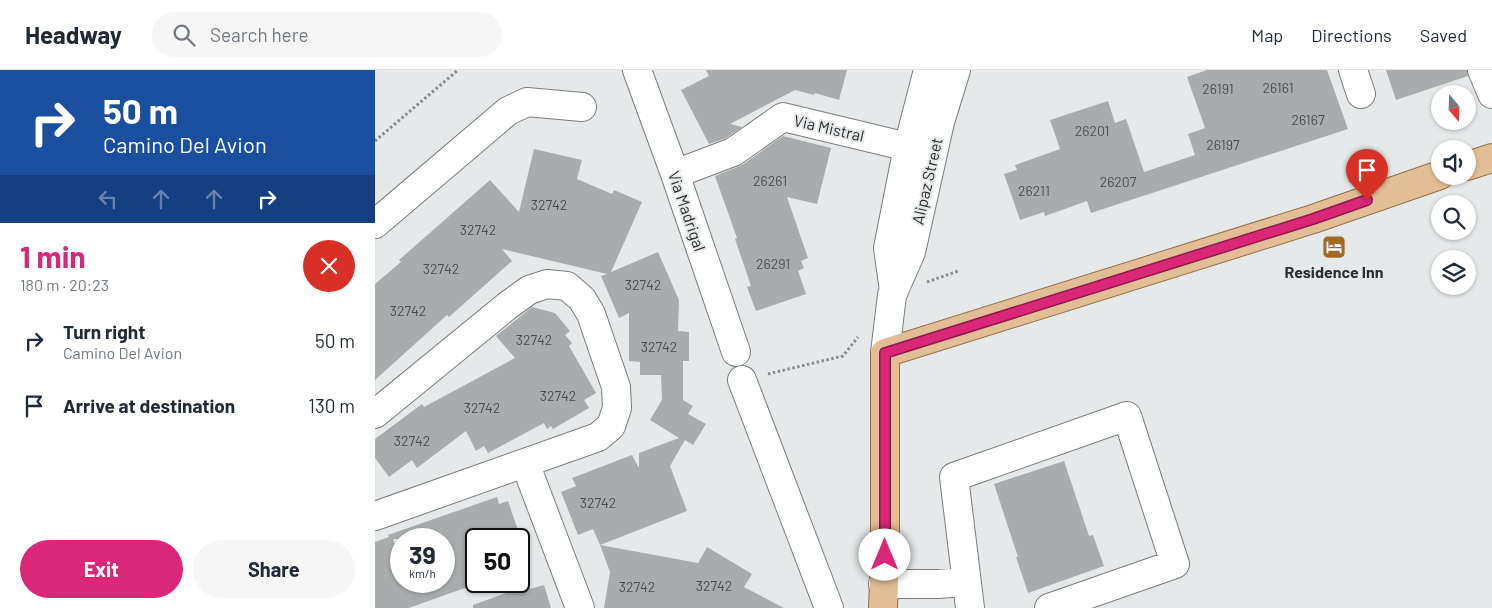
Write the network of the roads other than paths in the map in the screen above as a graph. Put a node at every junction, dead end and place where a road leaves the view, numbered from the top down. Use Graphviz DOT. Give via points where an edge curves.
graph roads {
  1 [pos="637,70"];
  2 [pos="928,70"];
  3 [pos="956,70"];
  4 [pos="1483,70"];
  5 [pos="1492,94"];
  6 [pos="582,107"];
  7 [pos="908,147"];
  8 [pos="1492,158"];
  9 [pos="1476,163"];
  10 [pos="675,174"];
  11 [pos="1431,178"];
  12 [pos="375,224"];
  13 [pos="894,291"];
  14 [pos="736,352"];
  15 [pos="885,353"];
  16 [pos="742,380"];
  17 [pos="375,414"];
  18 [pos="525,463"];
  19 [pos="375,516"];
  20 [pos="966,582"];
  21 [pos="883,596"];
  22 [pos="579,608"];
  23 [pos="829,608"];
  24 [pos="970,608"];
  25 [pos="1049,608"];
  1 -- 10 [label="street, Via Madrigal"];
  2 -- 7 [label="street, Alipaz Street"];
  3 -- 13 [label="street, Alipaz Street" via="940,122 911,252"];
  4 -- 5 [label="street"];
  6 -- 12 [label="street" via="527,102 508,111"];
  7 -- 10 [label="street, Via Mistral" via="783,117 733,152"];
  7 -- 13 [label="street, Alipaz Street" via="888,248"];
  8 -- 9 [label="main road"];
  10 -- 14 [label="street, Via Madrigal"];
  11 -- 15 [label="main road" via="1313,219"];
  13 -- 15 [label="street, Alipaz Street"];
  15 -- 21 [label="main road, Alipaz Street"];
  16 -- 23 [label="street"];
  17 -- 18 [label="street" via="529,290 547,284 567,286 582,299 591,314 617,387 617,408 611,426 598,437"];
  18 -- 19 [label="street"];
  18 -- 22 [label="street"];
  20 -- 21 [label="street" via="937,584"];
  20 -- 24 [label="street"];
  20 -- 25 [label="street" via="954,477 1127,416 1175,564"];
}
